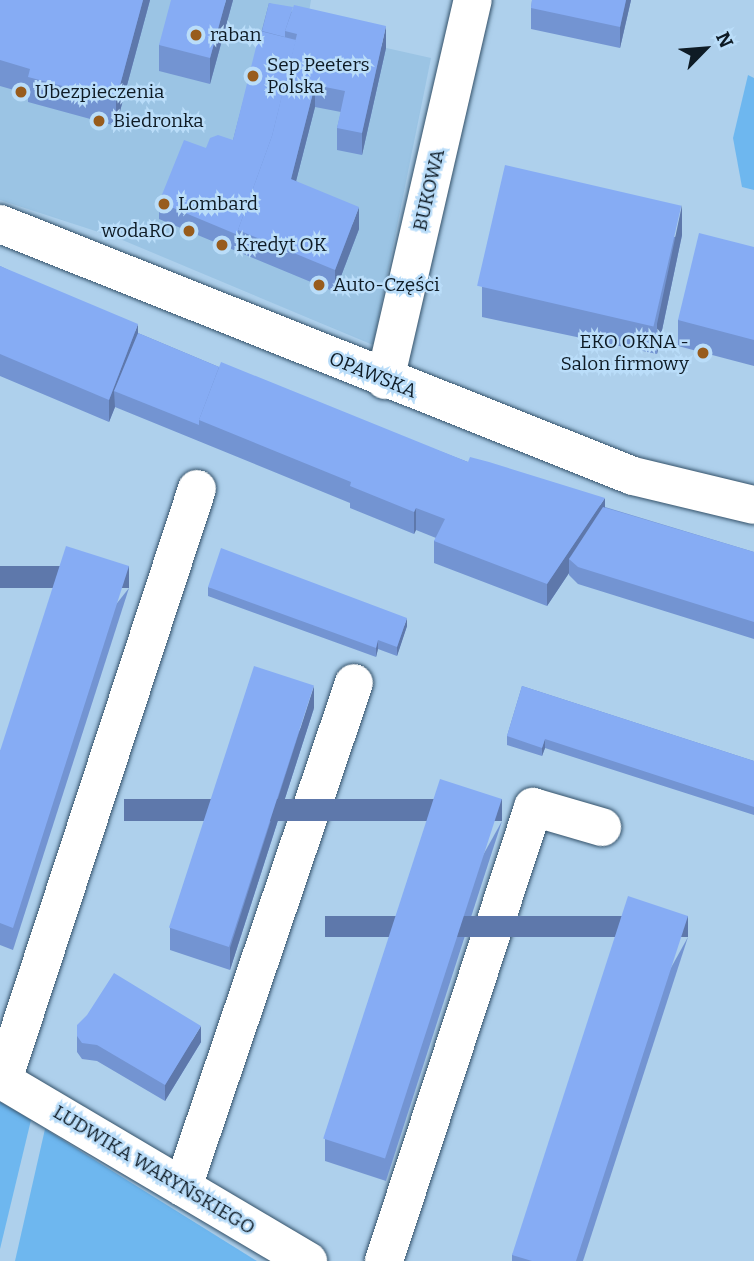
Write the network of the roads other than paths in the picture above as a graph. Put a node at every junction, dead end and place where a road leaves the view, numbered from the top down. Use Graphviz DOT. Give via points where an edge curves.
graph roads {
  1 [pos="473,0"];
  2 [pos="0,224"];
  3 [pos="385,380"];
  4 [pos="197,489"];
  5 [pos="754,505"];
  6 [pos="354,684"];
  7 [pos="603,827"];
  8 [pos="1,1079"];
  9 [pos="183,1187"];
  10 [pos="308,1261"];
  11 [pos="384,1261"];
  1 -- 3 [label="street, BUKOWA"];
  2 -- 3 [label="street, OPAWSKA"];
  3 -- 5 [label="street, OPAWSKA" via="633,477"];
  4 -- 8 [label="street"];
  6 -- 9 [label="street"];
  7 -- 11 [label="street" via="533,807"];
  8 -- 9 [label="street, LUDWIKA WARYŃSKIEGO"];
  9 -- 10 [label="street, LUDWIKA WARYŃSKIEGO"];
}
